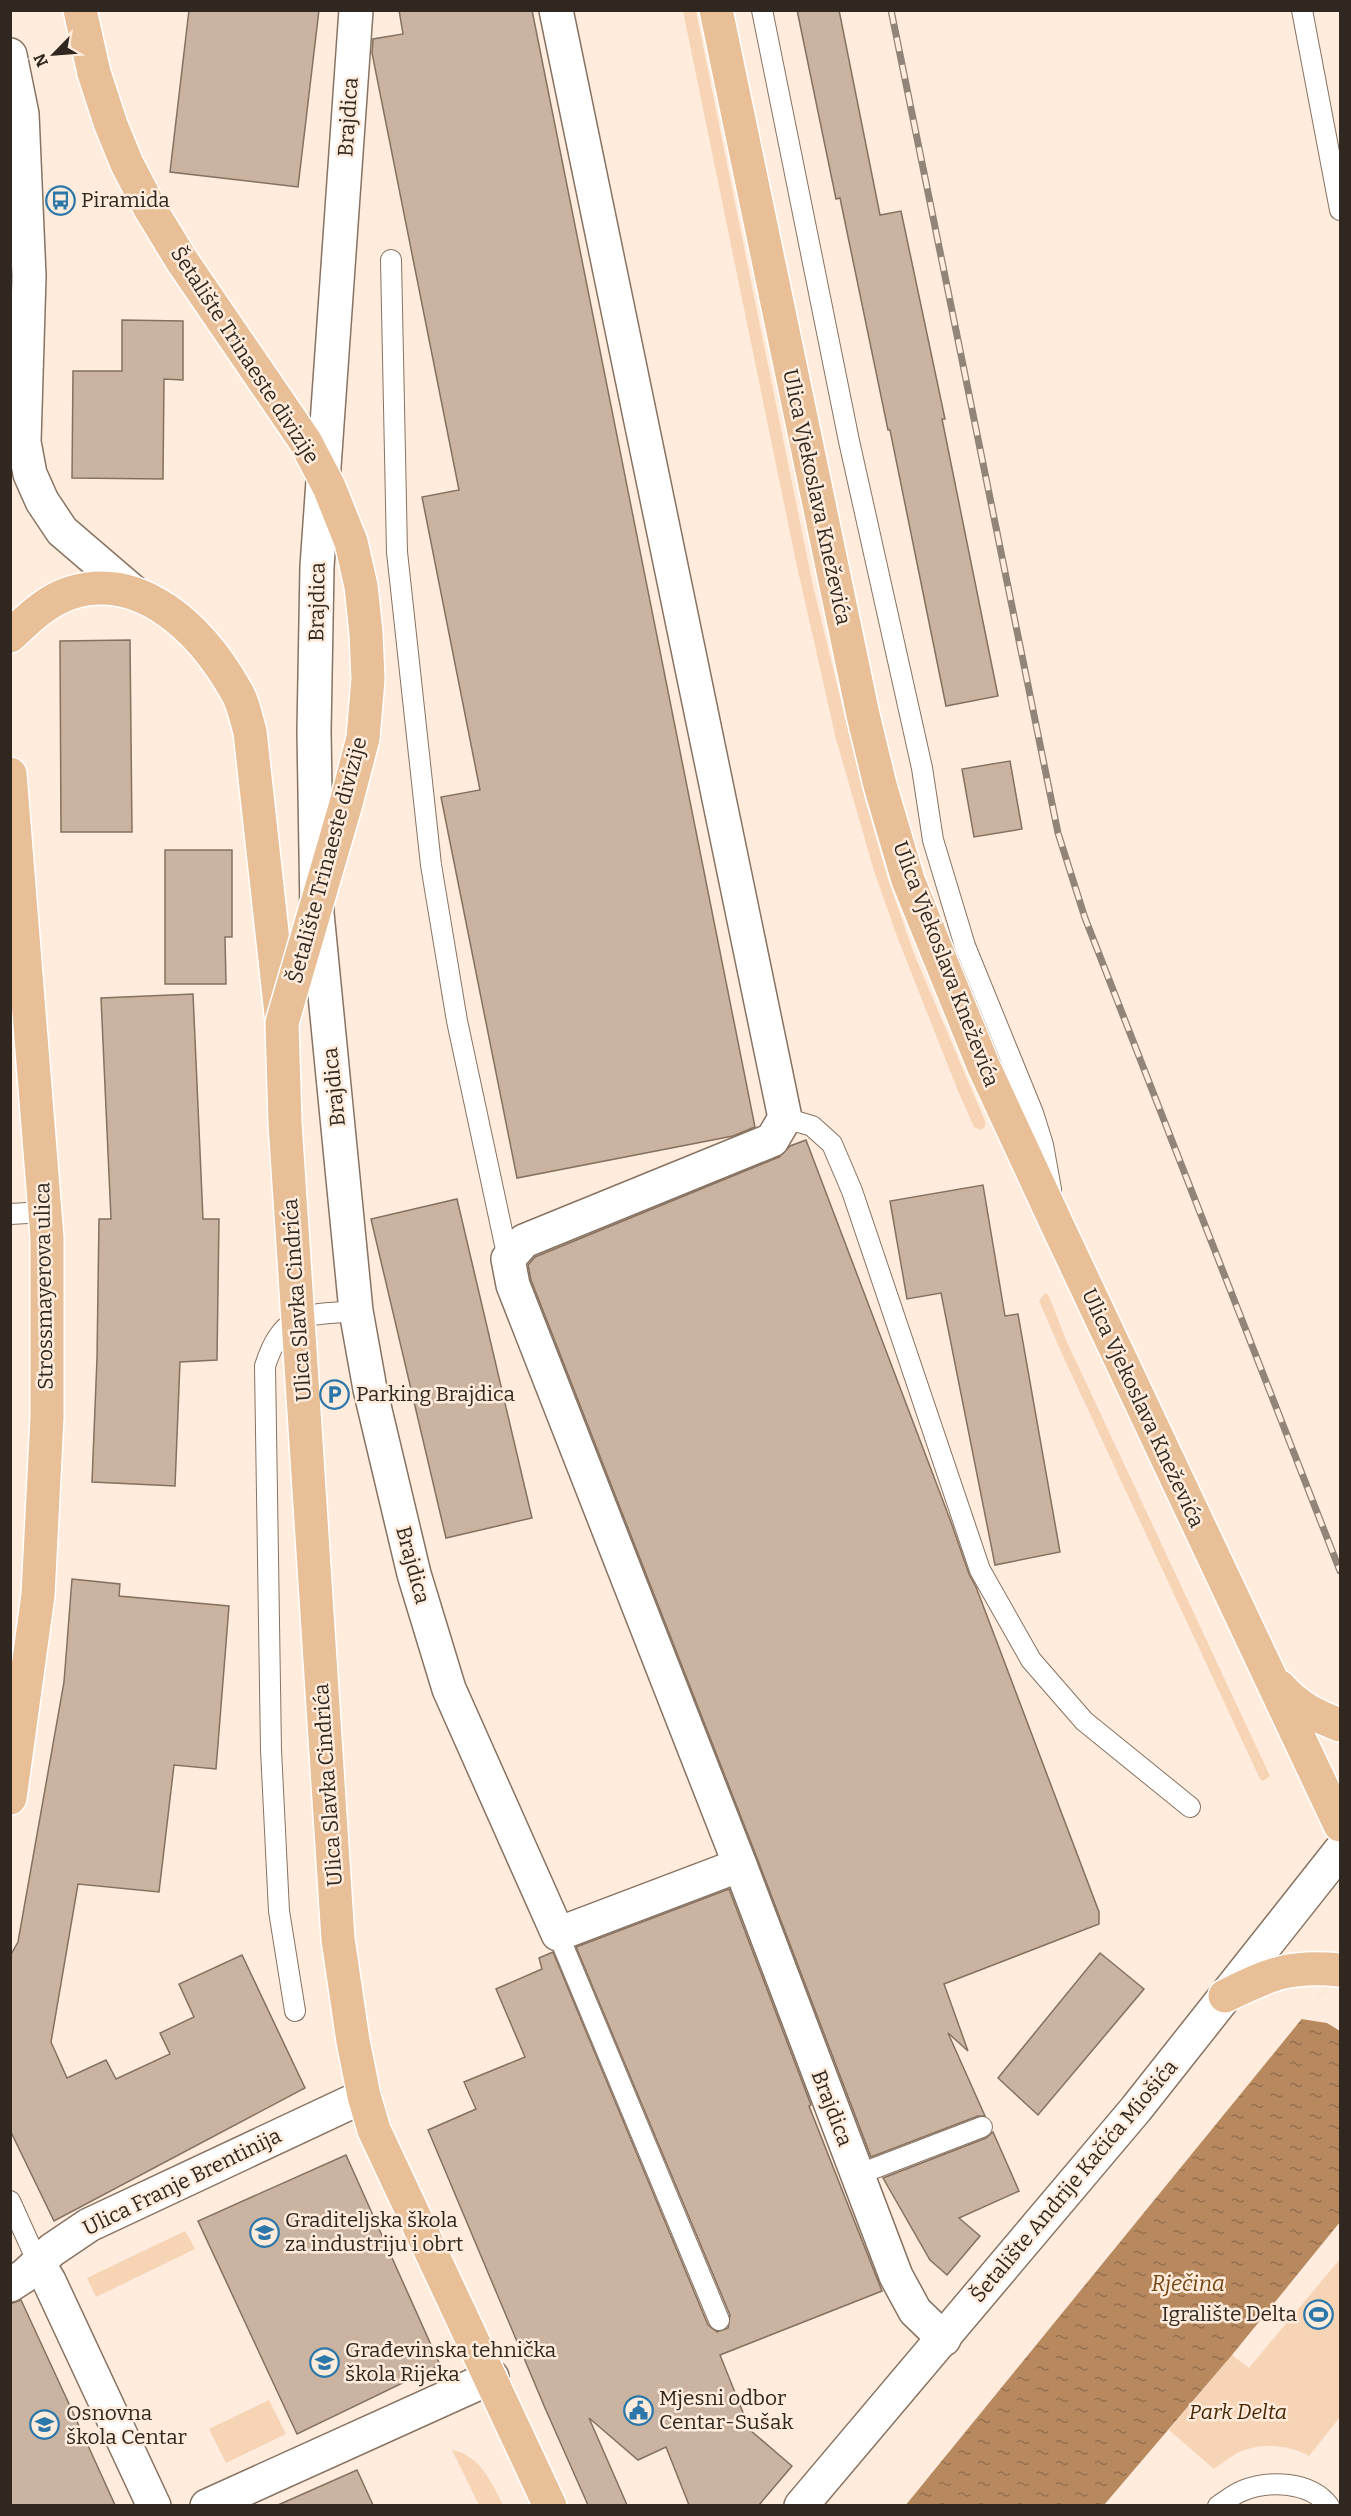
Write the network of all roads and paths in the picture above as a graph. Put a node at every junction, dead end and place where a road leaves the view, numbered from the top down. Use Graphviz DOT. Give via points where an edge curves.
graph roads {
  1 [pos="80,10"];
  2 [pos="356,10"];
  3 [pos="556,10"];
  4 [pos="716,10"];
  5 [pos="762,10"];
  6 [pos="1302,10"];
  7 [pos="10,55"];
  8 [pos="1341,210"];
  9 [pos="391,260"];
  10 [pos="132,591"];
  11 [pos="10,636"];
  12 [pos="10,774"];
  13 [pos="282,1023"];
  14 [pos="785,1118"];
  15 [pos="45,1212"];
  16 [pos="10,1214"];
  17 [pos="1056,1224"];
  18 [pos="508,1259"];
  19 [pos="356,1311"];
  20 [pos="1267,1671"];
  21 [pos="1341,1725"];
  22 [pos="14,1754"];
  23 [pos="10,1798"];
  24 [pos="1190,1807"];
  25 [pos="1341,1825"];
  26 [pos="1341,1851"];
  27 [pos="740,1865"];
  28 [pos="558,1934"];
  29 [pos="1341,1970"];
  30 [pos="1225,1996"];
  31 [pos="295,2011"];
  32 [pos="364,2096"];
  33 [pos="982,2127"];
  34 [pos="857,2175"];
  35 [pos="10,2201"];
  36 [pos="38,2264"];
  37 [pos="10,2285"];
  38 [pos="719,2320"];
  39 [pos="944,2339"];
  40 [pos="492,2377"];
  41 [pos="1240,2499"];
  42 [pos="154,2505"];
  43 [pos="207,2505"];
  44 [pos="550,2505"];
  45 [pos="801,2505"];
  46 [pos="1218,2505"];
  47 [pos="1329,2505"];
  1 -- 13 [label="main road, Šetalište Trinaeste divizije, bridge" via="94,73 127,164 182,261 305,441 351,542 361,586 368,679 363,738"];
  2 -- 19 [label="street, Brajdica" via="317,567 314,730 317,914"];
  3 -- 14 [label="street"];
  4 -- 17 [label="main road, Ulica Vjekoslava Kneževića" via="810,470 880,785 913,891 983,1065"];
  5 -- 17 [label="lane" via="933,840 965,946 1033,1113 1043,1145"];
  6 -- 8 [label="lane"];
  7 -- 10 [label="street" via="22,114 29,276 24,442 30,474 62,531"];
  9 -- 18 [label="lane" via="397,552 431,865 457,1021"];
  10 -- 11 [label="main road" via="98,587 69,593 42,607"];
  10 -- 13 [label="main road" via="170,611 209,649 237,691 250,732"];
  12 -- 15 [label="main road, Strossmayerova ulica"];
  13 -- 32 [label="main road, Ulica Slavka Cindrića, bridge" via="285,1124 338,1939"];
  14 -- 18 [label="street" via="772,1140 524,1241"];
  14 -- 24 [label="lane" via="812,1126 832,1144 852,1191 980,1570 1031,1660 1084,1721"];
  15 -- 16 [label="lane"];
  15 -- 22 [label="main road, Strossmayerova ulica" via="47,1418 38,1595"];
  17 -- 20 [label="main road, Ulica Vjekoslava Kneževića"];
  18 -- 27 [label="street, Brajdica" via="513,1285"];
  19 -- 28 [label="street, Brajdica" via="370,1389 414,1574 449,1689"];
  19 -- 31 [label="lane" via="305,1315 273,1341 265,1366 272,1773 279,1911"];
  20 -- 21 [label="main road" via="1289,1698 1312,1715"];
  20 -- 25 [label="main road, Ulica Vjekoslava Kneževića"];
  22 -- 23 [label="main road, Strossmayerova ulica"];
  26 -- 30 [label="street, Šetalište Andrije Kačića Miošića"];
  27 -- 28 [label="street"];
  27 -- 34 [label="street, Brajdica"];
  28 -- 38 [label="lane"];
  29 -- 30 [label="main road" via="1294,1969 1272,1974"];
  30 -- 39 [label="street, Šetalište Andrije Kačića Miošića"];
  32 -- 36 [label="street, Ulica Franje Brentinija" via="89,2225"];
  32 -- 40 [label="main road, Ulica Slavka Cindrića" via="374,2130"];
  33 -- 34 [label="lane"];
  34 -- 39 [label="street, Brajdica" via="896,2276 915,2311"];
  35 -- 36 [label="lane"];
  36 -- 37 [label="street, Ulica Franje Brentinija"];
  36 -- 42 [label="street"];
  39 -- 45 [label="street, Šetalište Andrije Kačića Miošića"];
  40 -- 43 [label="street"];
  40 -- 44 [label="main road, Ulica Slavka Cindrića"];
  41 -- 46 [label="lane"];
  41 -- 47 [label="lane" via="1265,2485 1295,2486 1313,2491"];
}
